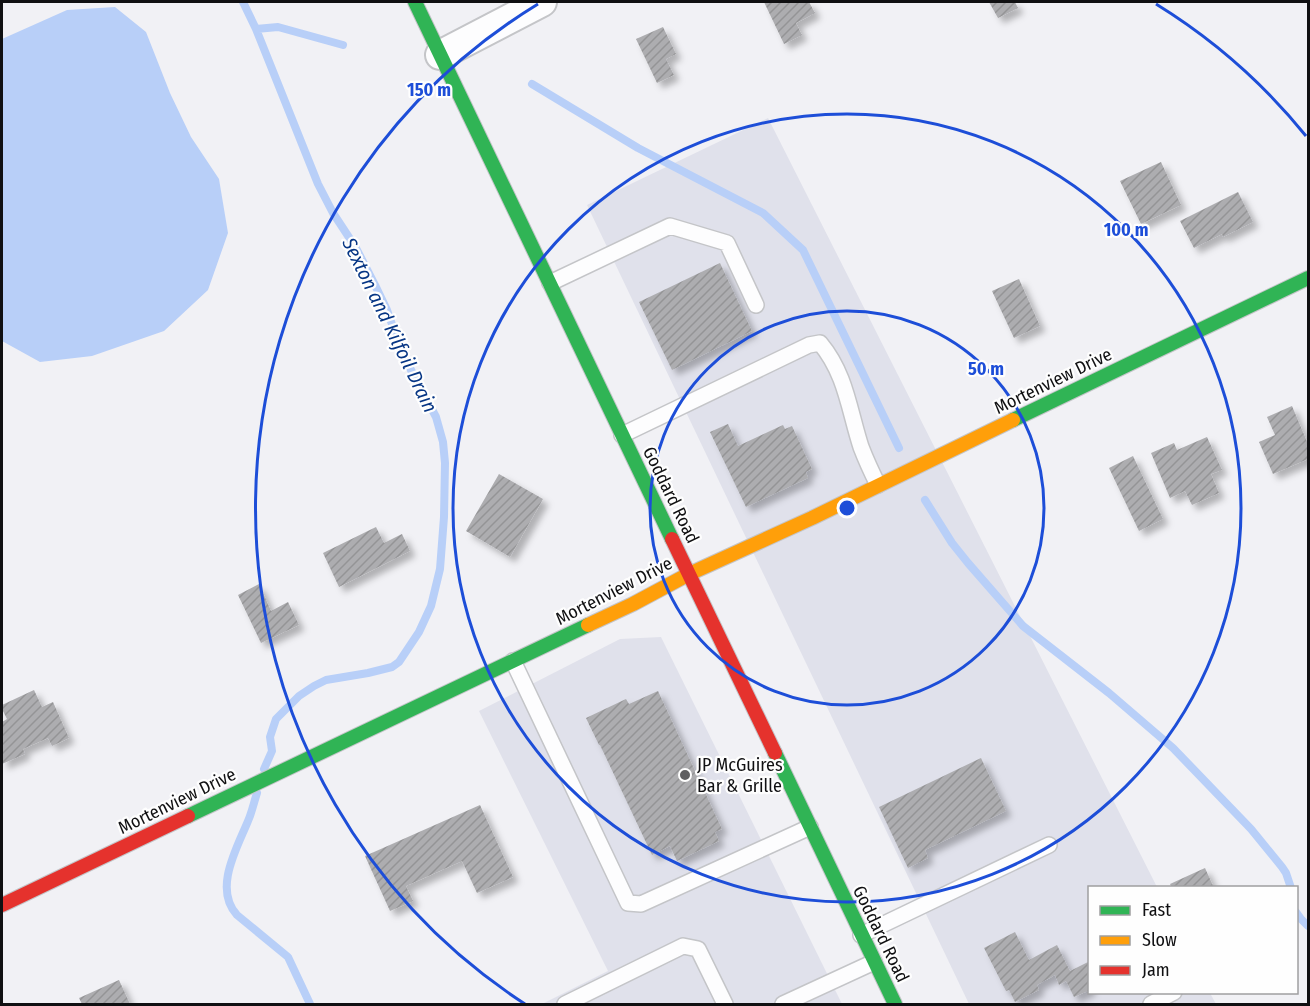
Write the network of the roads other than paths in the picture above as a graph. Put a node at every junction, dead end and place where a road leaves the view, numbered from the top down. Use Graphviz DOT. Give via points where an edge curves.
graph roads {
  1 [pos="415,2"];
  2 [pos="542,2"];
  3 [pos="440,55"];
  4 [pos="1308,278"];
  5 [pos="550,283"];
  6 [pos="756,304"];
  7 [pos="622,435"];
  8 [pos="878,485"];
  9 [pos="689,574"];
  10 [pos="513,661"];
  11 [pos="810,827"];
  12 [pos="1049,845"];
  13 [pos="2,905"];
  14 [pos="861,935"];
  15 [pos="874,962"];
  16 [pos="1172,994"];
  17 [pos="565,1005"];
  18 [pos="725,1005"];
  19 [pos="783,1005"];
  20 [pos="895,1005"];
  21 [pos="1151,1005"];
  1 -- 3 [label="street, Goddard Road"];
  2 -- 3 [label="street"];
  3 -- 5 [label="street, Goddard Road"];
  4 -- 8 [label="street, Mortenview Drive"];
  5 -- 6 [label="lane" via="670,226 727,243"];
  5 -- 7 [label="street, Goddard Road"];
  7 -- 8 [label="lane" via="820,343 844,385 861,447"];
  7 -- 9 [label="street, Goddard Road"];
  8 -- 9 [label="street, Mortenview Drive"];
  9 -- 10 [label="street, Mortenview Drive"];
  9 -- 11 [label="street, Goddard Road"];
  10 -- 11 [label="lane" via="628,903 641,904"];
  10 -- 13 [label="street, Mortenview Drive"];
  11 -- 14 [label="street, Goddard Road"];
  12 -- 14 [label="lane"];
  14 -- 15 [label="street, Goddard Road"];
  15 -- 19 [label="lane"];
  15 -- 20 [label="street, Goddard Road"];
  16 -- 21 [label="lane"];
  17 -- 18 [label="lane" via="683,946 698,949"];
}
